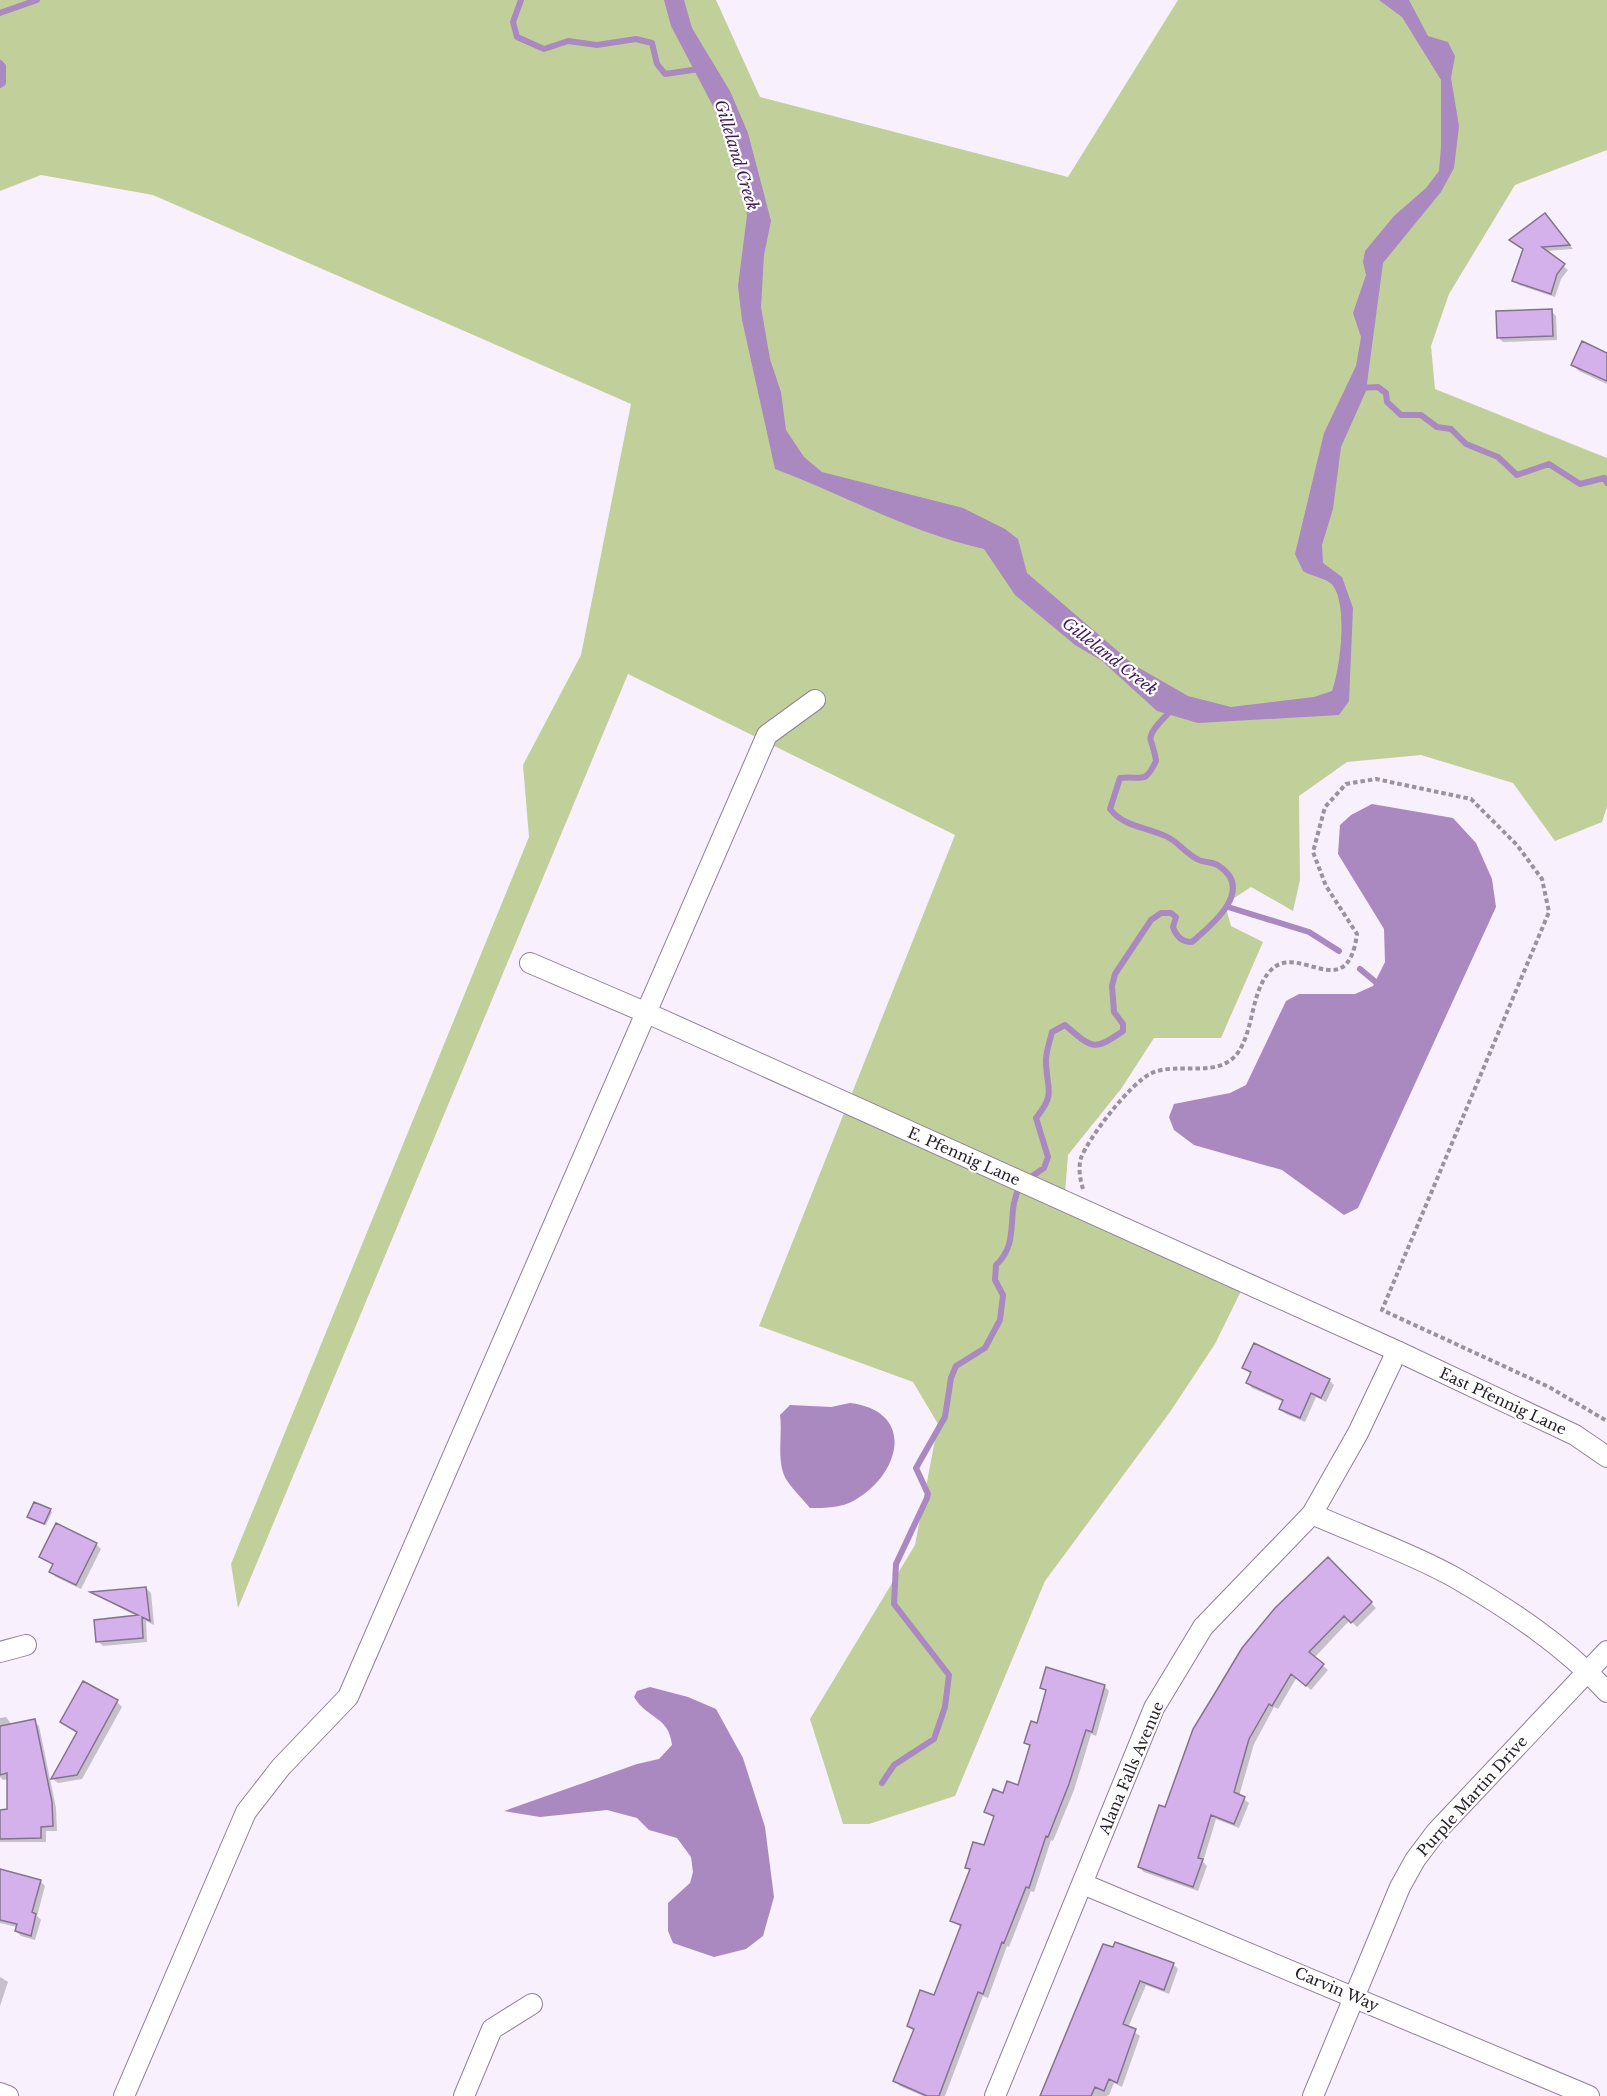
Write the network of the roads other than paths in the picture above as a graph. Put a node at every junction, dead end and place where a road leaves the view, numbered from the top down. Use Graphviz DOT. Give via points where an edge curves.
graph roads {
  1 [pos="815,700"];
  2 [pos="530,963"];
  3 [pos="647,1013"];
  4 [pos="1397,1351"];
  5 [pos="1607,1457"];
  6 [pos="1312,1514"];
  7 [pos="26,1644"];
  8 [pos="1607,1650"];
  9 [pos="0,1652"];
  10 [pos="1588,1672"];
  11 [pos="1607,1692"];
  12 [pos="1083,1884"];
  13 [pos="1355,1996"];
  14 [pos="532,2004"];
  15 [pos="0,2093"];
  16 [pos="8,2096"];
  17 [pos="124,2096"];
  18 [pos="464,2096"];
  19 [pos="995,2096"];
  20 [pos="1313,2096"];
  21 [pos="1589,2096"];
  1 -- 3 [label="street" via="767,735"];
  2 -- 3 [label="street, E. Pfennig Lane"];
  3 -- 4 [label="street, E. Pfennig Lane"];
  3 -- 17 [label="street" via="348,1697 280,1767 246,1812"];
  4 -- 5 [label="street, East Pfennig Lane" via="1575,1435"];
  4 -- 6 [label="street, Alana Falls Avenue" via="1359,1433"];
  6 -- 10 [label="street" via="1453,1577 1536,1630"];
  6 -- 12 [label="street, Alana Falls Avenue" via="1203,1627 1154,1708"];
  7 -- 9 [label="street"];
  8 -- 10 [label="street, Purple Martin Drive"];
  10 -- 11 [label="street"];
  10 -- 13 [label="street, Purple Martin Drive" via="1444,1823 1415,1860"];
  12 -- 13 [label="street, Carvin Way"];
  12 -- 19 [label="street, Alana Falls Avenue"];
  13 -- 20 [label="street, Purple Martin Drive"];
  13 -- 21 [label="street, Carvin Way"];
  14 -- 18 [label="street" via="492,2029"];
  15 -- 16 [label="street"];
}
